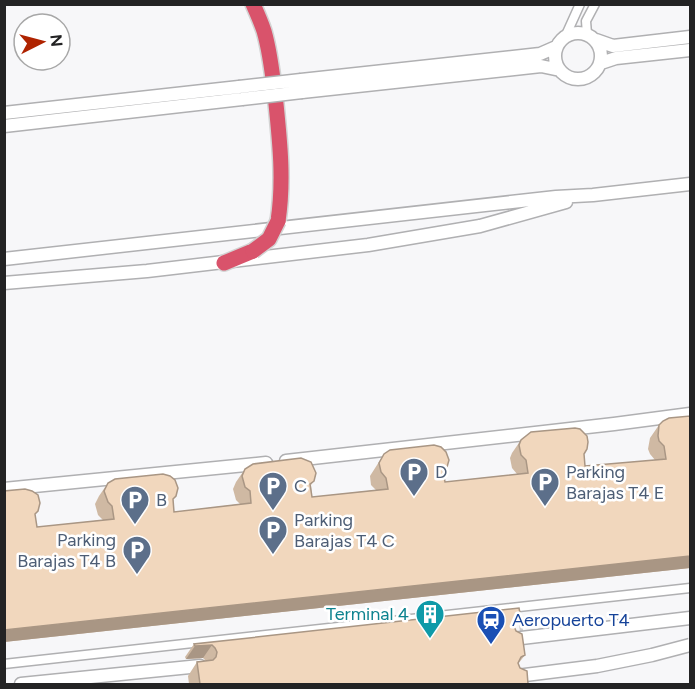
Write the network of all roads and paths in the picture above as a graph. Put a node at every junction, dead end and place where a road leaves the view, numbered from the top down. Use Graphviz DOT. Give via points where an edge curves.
graph roads {
  1 [pos="253,4"];
  2 [pos="580,4"];
  3 [pos="595,4"];
  4 [pos="566,35"];
  5 [pos="592,37"];
  6 [pos="690,37"];
  7 [pos="556,47"];
  8 [pos="690,50"];
  9 [pos="601,63"];
  10 [pos="560,70"];
  11 [pos="302,86"];
  12 [pos="4,112"];
  13 [pos="4,126"];
  14 [pos="690,184"];
  15 [pos="594,195"];
  16 [pos="4,259"];
  17 [pos="224,262"];
  18 [pos="4,283"];
  19 [pos="690,414"];
  20 [pos="4,489"];
  21 [pos="690,588"];
  22 [pos="690,611"];
  23 [pos="690,618"];
  24 [pos="523,630"];
  25 [pos="513,639"];
  26 [pos="690,645"];
  27 [pos="4,664"];
  28 [pos="200,666"];
  29 [pos="187,675"];
  30 [pos="517,676"];
  31 [pos="21,684"];
  32 [pos="96,684"];
  1 -- 17 [label="highway, bridge" via="264,30 272,67 281,199 278,221 269,239 253,251"];
  2 -- 4 [label="street"];
  3 -- 5 [label="street" via="586,21"];
  4 -- 5 [label="street" via="576,32"];
  4 -- 7 [label="street"];
  5 -- 6 [label="street" via="613,46"];
  5 -- 9 [label="street" via="600,47"];
  7 -- 10 [label="street"];
  7 -- 11 [label="street" via="540,54"];
  8 -- 9 [label="street"];
  9 -- 10 [label="street" via="586,78 571,78"];
  10 -- 11 [label="street" via="542,66"];
  11 -- 12 [label="street, bridge" via="239,87"];
  11 -- 13 [label="street, bridge" via="242,99"];
  14 -- 15 [label="street"];
  15 -- 16 [label="street"];
  15 -- 17 [label="street" via="480,226 368,245"];
  17 -- 18 [label="street"];
  19 -- 20 [label="street"];
  21 -- 27 [label="street"];
  22 -- 24 [label="street"];
  23 -- 25 [label="street"];
  26 -- 30 [label="street, bridge" via="597,666"];
  28 -- 31 [label="street"];
  29 -- 32 [label="street"];
}
